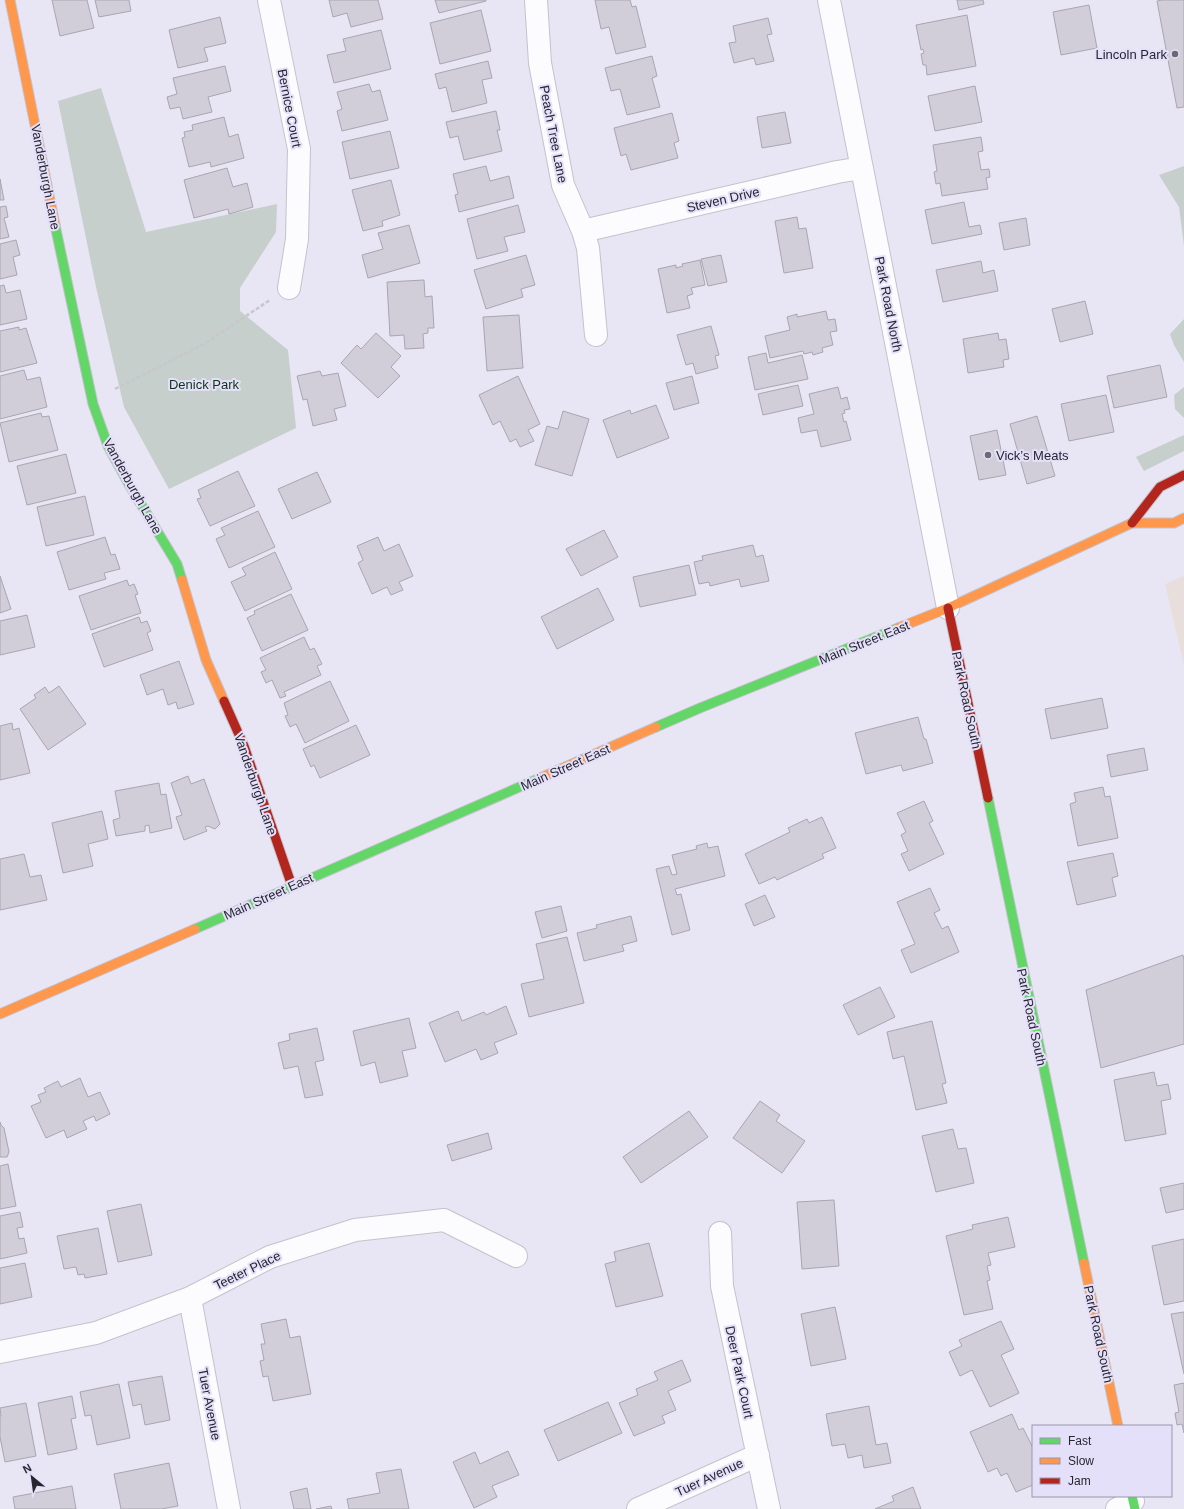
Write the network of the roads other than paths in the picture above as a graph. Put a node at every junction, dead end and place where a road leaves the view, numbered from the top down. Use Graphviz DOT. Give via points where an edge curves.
graph roads {
  1 [pos="10,0"];
  2 [pos="269,0"];
  3 [pos="536,0"];
  4 [pos="829,0"];
  5 [pos="862,168"];
  6 [pos="584,231"];
  7 [pos="288,288"];
  8 [pos="596,335"];
  9 [pos="1184,475"];
  10 [pos="1184,518"];
  11 [pos="1132,523"];
  12 [pos="948,608"];
  13 [pos="292,886"];
  14 [pos="0,1014"];
  15 [pos="720,1233"];
  16 [pos="516,1256"];
  17 [pos="190,1298"];
  18 [pos="0,1352"];
  19 [pos="1118,1425"];
  20 [pos="758,1455"];
  21 [pos="229,1509"];
  22 [pos="638,1509"];
  23 [pos="769,1509"];
  1 -- 13 [label="main road, Vanderburgh Lane" via="93,404 108,446 177,564 206,660 244,746"];
  2 -- 7 [label="street, Bernice Court" via="299,149 297,239"];
  3 -- 6 [label="street, Peach Tree Lane" via="540,63 563,185"];
  4 -- 5 [label="street, Park Road North"];
  5 -- 6 [label="street, Steven Drive"];
  5 -- 12 [label="street, Park Road North"];
  6 -- 8 [label="street, Peach Tree Lane" via="588,248"];
  9 -- 11 [label="main road, Main Street East" via="1160,487"];
  10 -- 11 [label="main road, Main Street East" via="1174,523"];
  11 -- 12 [label="main road, Main Street East"];
  12 -- 13 [label="main road, Main Street East" via="700,708"];
  12 -- 19 [label="main road, Park Road South"];
  13 -- 14 [label="main road, Main Street East"];
  15 -- 20 [label="street, Deer Park Court" via="722,1286"];
  16 -- 17 [label="street, Teeter Place" via="444,1220 355,1230 270,1256"];
  17 -- 18 [label="street, Teeter Place" via="96,1333"];
  17 -- 21 [label="street, Tuer Avenue"];
  20 -- 22 [label="street, Tuer Avenue"];
  20 -- 23 [label="street, Deer Park Court"];
}
